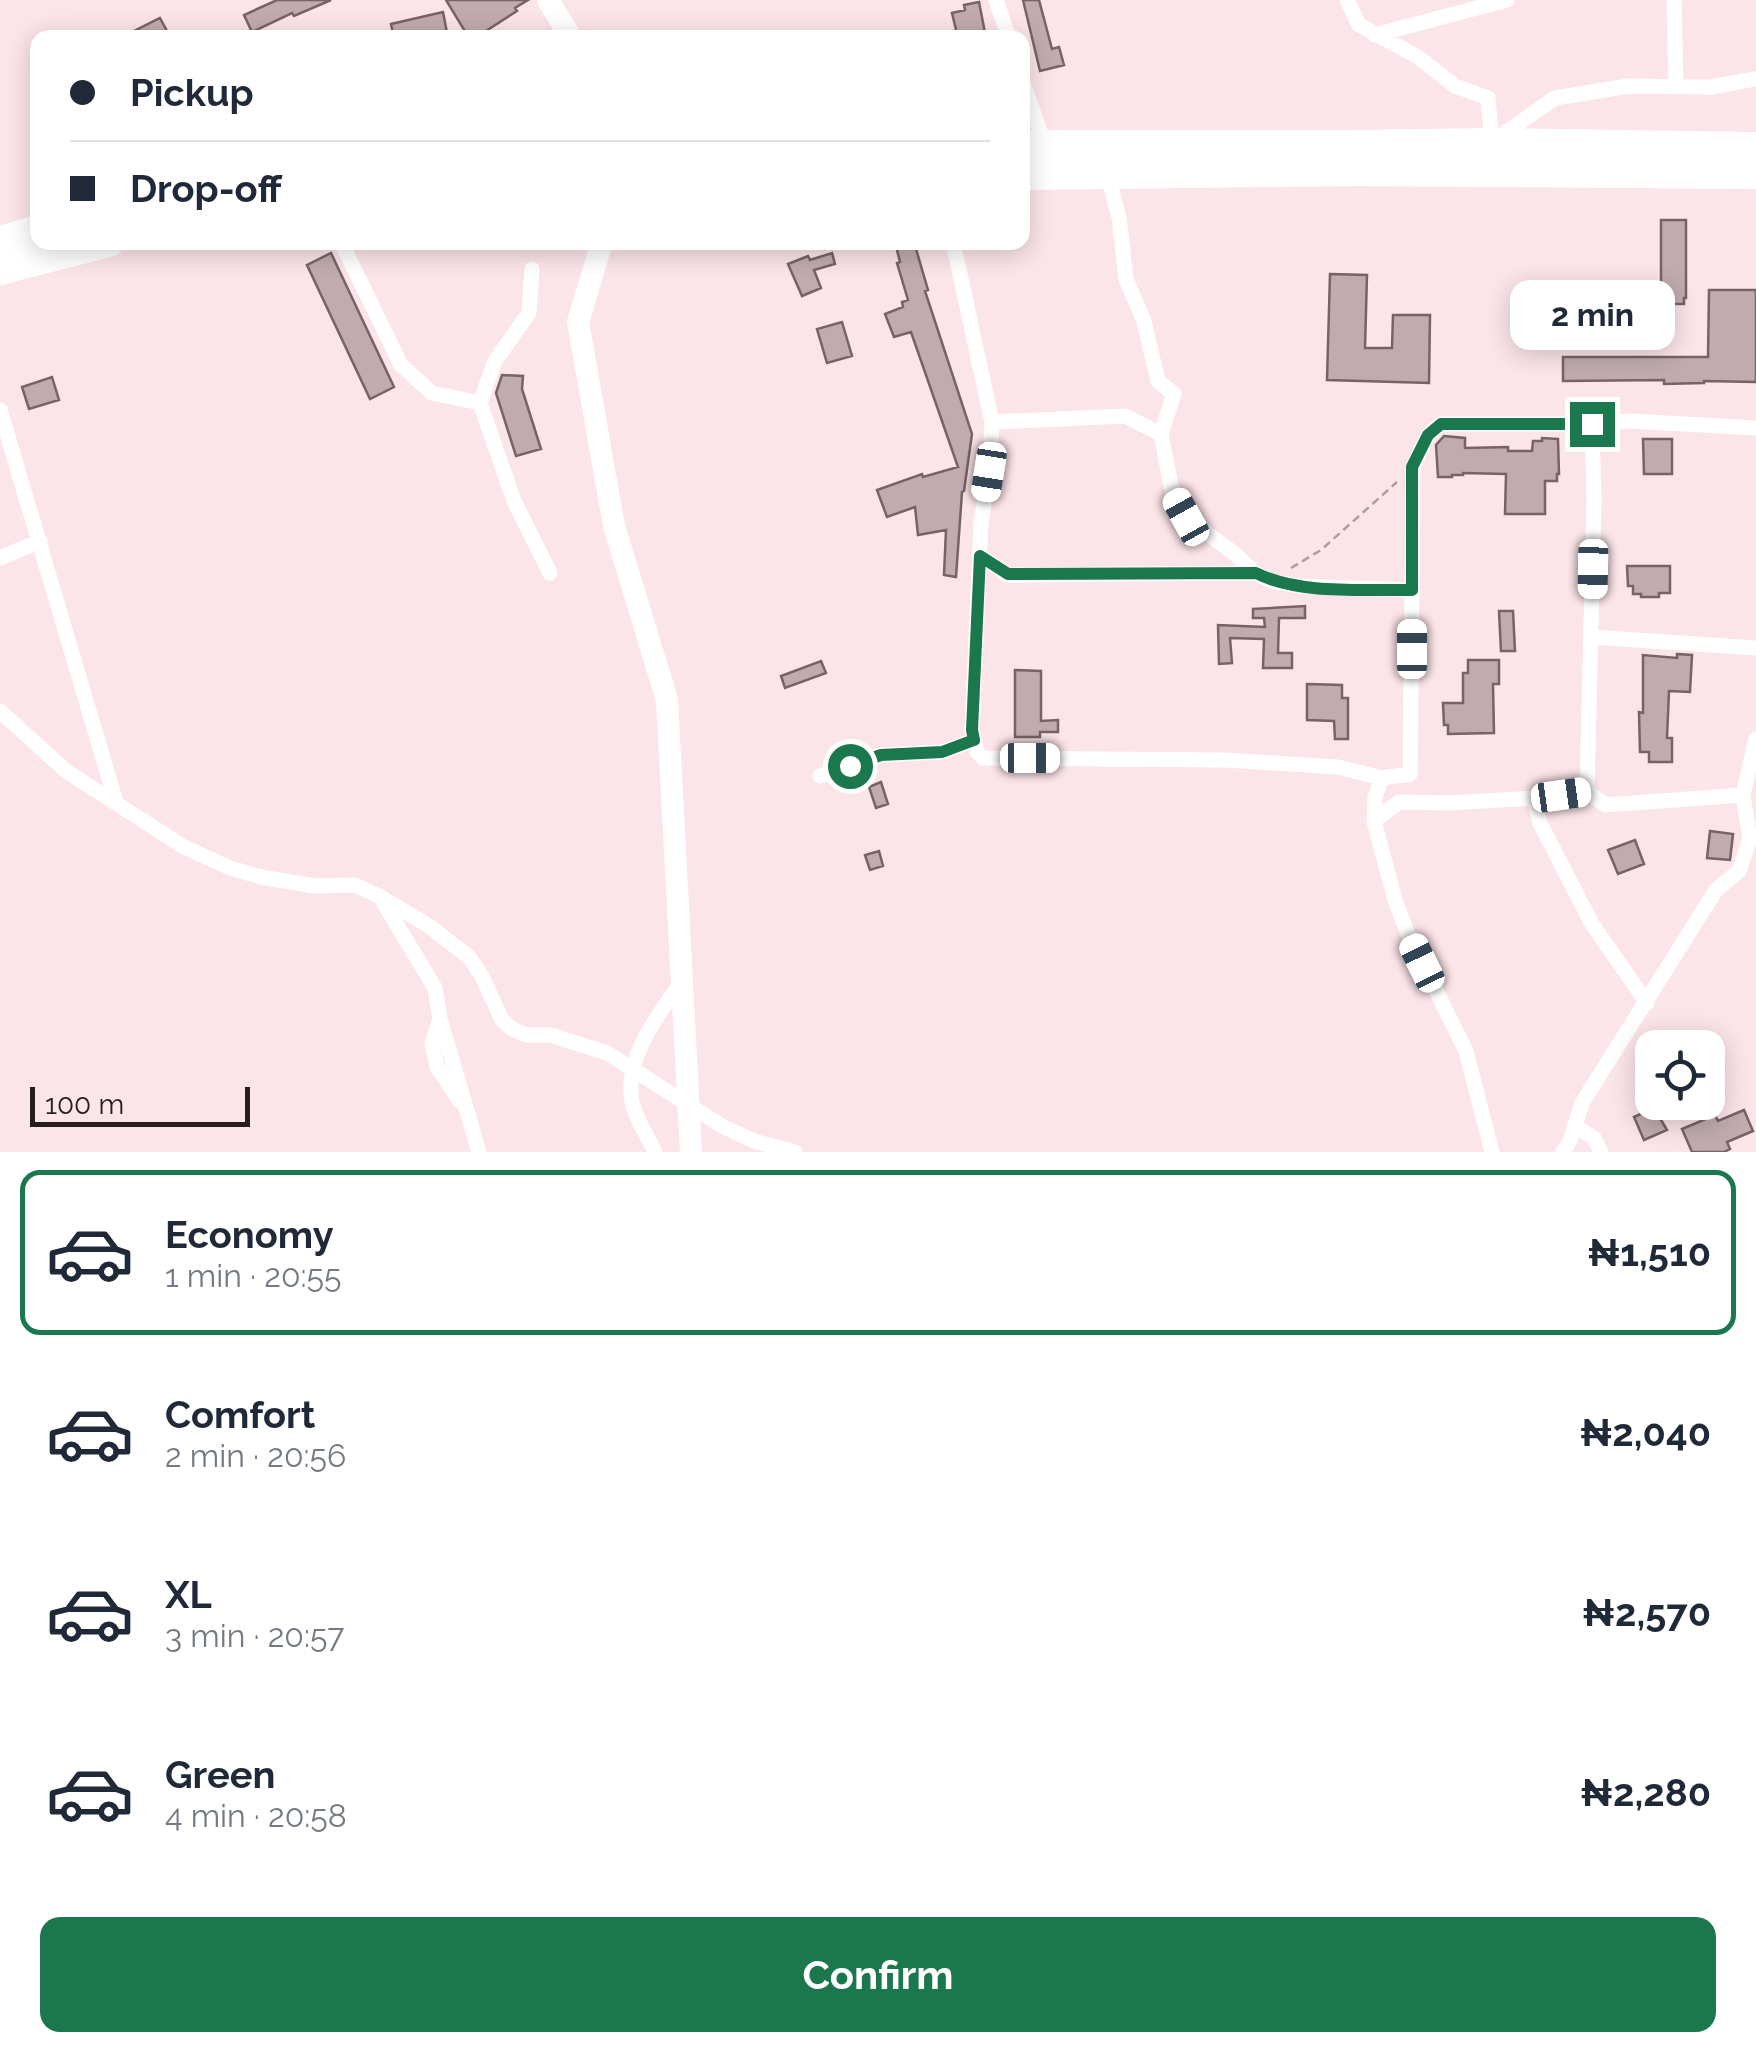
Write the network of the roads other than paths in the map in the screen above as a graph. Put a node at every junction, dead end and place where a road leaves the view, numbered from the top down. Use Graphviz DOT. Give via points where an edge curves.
graph roads {
  1 [pos="548,0"];
  2 [pos="996,0"];
  3 [pos="1347,0"];
  4 [pos="1507,0"];
  5 [pos="1674,0"];
  6 [pos="566,30"];
  7 [pos="1005,30"];
  8 [pos="1375,35"];
  9 [pos="1756,79"];
  10 [pos="1676,86"];
  11 [pos="1492,143"];
  12 [pos="1034,145"];
  13 [pos="1756,147"];
  14 [pos="1107,173"];
  15 [pos="1756,174"];
  16 [pos="1030,175"];
  17 [pos="30,232"];
  18 [pos="0,241"];
  19 [pos="78,250"];
  20 [pos="346,250"];
  21 [pos="600,250"];
  22 [pos="955,250"];
  23 [pos="532,269"];
  24 [pos="0,270"];
  25 [pos="480,403"];
  26 [pos="0,410"];
  27 [pos="992,422"];
  28 [pos="1592,424"];
  29 [pos="1756,428"];
  30 [pos="1161,434"];
  31 [pos="40,541"];
  32 [pos="980,556"];
  33 [pos="0,558"];
  34 [pos="550,573"];
  35 [pos="1256,573"];
  36 [pos="1412,590"];
  37 [pos="1592,637"];
  38 [pos="1756,648"];
  39 [pos="0,711"];
  40 [pos="1756,739"];
  41 [pos="974,740"];
  42 [pos="820,776"];
  43 [pos="1382,778"];
  44 [pos="1587,791"];
  45 [pos="1743,796"];
  46 [pos="1534,798"];
  47 [pos="116,802"];
  48 [pos="1374,821"];
  49 [pos="379,896"];
  50 [pos="682,981"];
  51 [pos="1647,1003"];
  52 [pos="633,1070"];
  53 [pos="688,1103"];
  54 [pos="1574,1126"];
  55 [pos="479,1152"];
  56 [pos="655,1152"];
  57 [pos="690,1152"];
  58 [pos="794,1152"];
  59 [pos="1492,1152"];
  60 [pos="1563,1152"];
  61 [pos="1601,1152"];
  1 -- 6 [label="main road"];
  2 -- 7 [label="street"];
  3 -- 8 [label="street" via="1359,25"];
  4 -- 8 [label="street"];
  5 -- 10 [label="street"];
  8 -- 11 [label="street" via="1456,86 1488,98"];
  9 -- 10 [label="street"];
  10 -- 11 [label="street" via="1555,98"];
  11 -- 12 [label="highway"];
  11 -- 13 [label="highway"];
  14 -- 15 [label="highway"];
  14 -- 16 [label="highway"];
  14 -- 30 [label="street" via="1126,279 1158,381 1174,394"];
  17 -- 18 [label="highway"];
  19 -- 24 [label="highway"];
  20 -- 25 [label="street" via="402,365 432,394"];
  21 -- 50 [label="main road" via="578,322 614,526 666,700"];
  22 -- 27 [label="street"];
  23 -- 25 [label="street" via="529,313 495,362"];
  25 -- 34 [label="street" via="514,502"];
  26 -- 31 [label="street"];
  27 -- 30 [label="street" via="1125,416"];
  27 -- 32 [label="street"];
  28 -- 29 [label="street"];
  28 -- 36 [label="street" via="1441,424 1428,435 1412,467"];
  28 -- 37 [label="street"];
  30 -- 35 [label="street" via="1172,492 1186,517"];
  31 -- 33 [label="street"];
  31 -- 47 [label="street"];
  32 -- 35 [label="street" via="1008,574"];
  32 -- 41 [label="street"];
  35 -- 36 [label="street" via="1298,586"];
  36 -- 43 [label="street" via="1410,774"];
  37 -- 38 [label="street"];
  37 -- 44 [label="street"];
  39 -- 47 [label="street" via="66,771"];
  40 -- 45 [label="street"];
  41 -- 42 [label="street" via="942,752 881,755"];
  41 -- 43 [label="street" via="983,758 1225,760"];
  43 -- 48 [label="street"];
  44 -- 45 [label="street" via="1605,804"];
  44 -- 46 [label="street"];
  45 -- 51 [label="street" via="1750,839 1739,871 1716,890"];
  46 -- 48 [label="street" via="1399,802"];
  46 -- 51 [label="street" via="1592,924"];
  47 -- 49 [label="street" via="230,868 315,886 355,885"];
  48 -- 59 [label="street" via="1408,934 1466,1051"];
  49 -- 52 [label="street" via="470,958 512,1029 607,1052"];
  49 -- 55 [label="street" via="434,988 437,1067 468,1113"];
  50 -- 52 [label="street" via="640,1042"];
  50 -- 53 [label="main road"];
  51 -- 54 [label="street"];
  52 -- 53 [label="street"];
  52 -- 56 [label="street" via="632,1103"];
  53 -- 57 [label="main road"];
  53 -- 58 [label="street" via="754,1141"];
  54 -- 60 [label="street"];
  54 -- 61 [label="street" via="1594,1138"];
}
